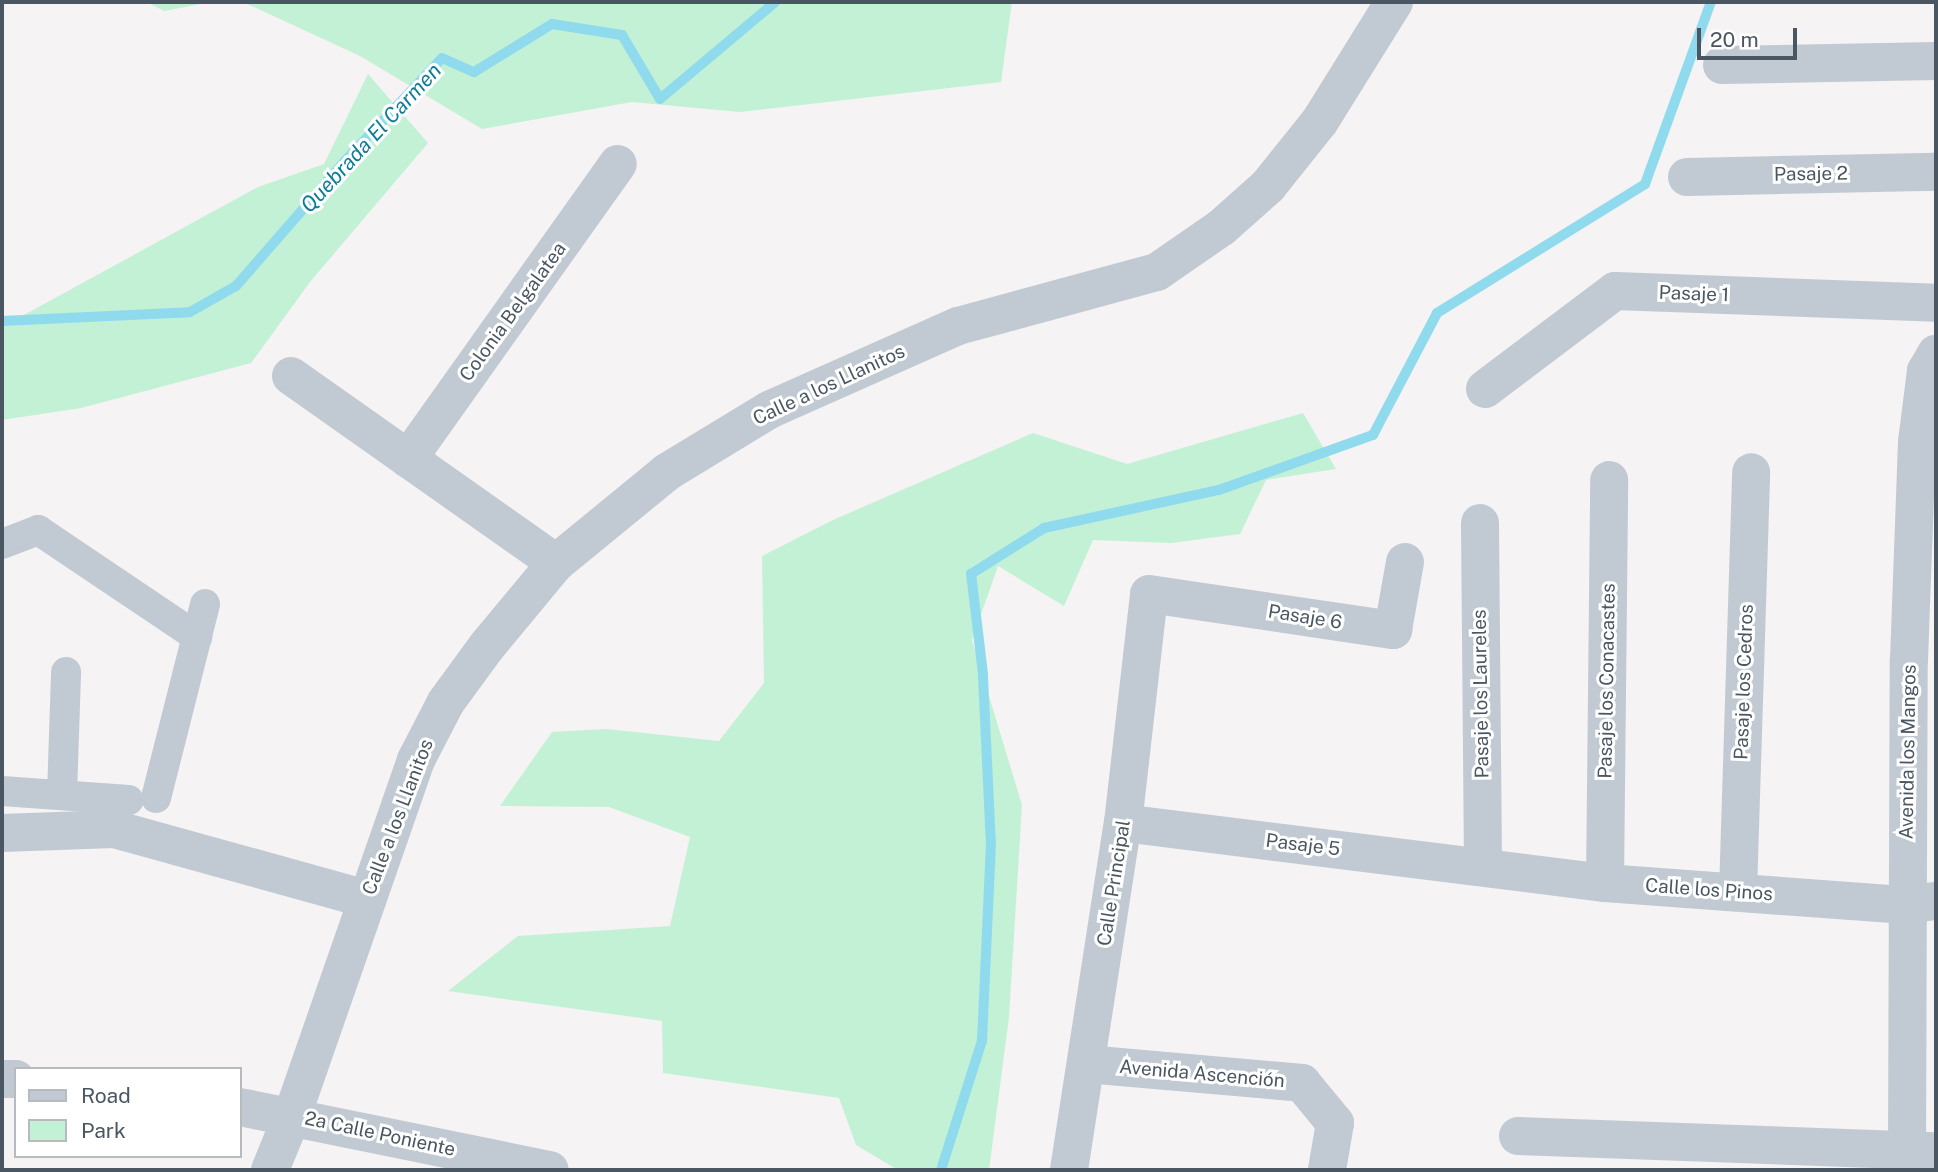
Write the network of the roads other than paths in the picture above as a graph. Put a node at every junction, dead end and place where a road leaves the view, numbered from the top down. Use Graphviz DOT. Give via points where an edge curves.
graph roads {
  1 [pos="1394,2"];
  2 [pos="1936,61"];
  3 [pos="1723,65"];
  4 [pos="618,164"];
  5 [pos="1936,172"];
  6 [pos="1686,177"];
  7 [pos="1936,303"];
  8 [pos="1936,354"];
  9 [pos="290,376"];
  10 [pos="1485,389"];
  11 [pos="1927,442"];
  12 [pos="408,459"];
  13 [pos="1751,472"];
  14 [pos="1609,480"];
  15 [pos="1480,523"];
  16 [pos="2,544"];
  17 [pos="1405,562"];
  18 [pos="556,563"];
  19 [pos="1149,594"];
  20 [pos="205,604"];
  21 [pos="197,637"];
  22 [pos="1923,654"];
  23 [pos="66,672"];
  24 [pos="2,792"];
  25 [pos="62,795"];
  26 [pos="1123,823"];
  27 [pos="2,833"];
  28 [pos="1483,866"];
  29 [pos="1605,883"];
  30 [pos="1738,892"];
  31 [pos="367,899"];
  32 [pos="1921,903"];
  33 [pos="1086,1064"];
  34 [pos="242,1107"];
  35 [pos="292,1116"];
  36 [pos="1518,1136"];
  37 [pos="1922,1152"];
  38 [pos="270,1170"];
  39 [pos="550,1170"];
  40 [pos="1069,1170"];
  41 [pos="1327,1170"];
  1 -- 18 [label="street, Calle a los Llanitos" via="1320,121 1268,186 1222,227 1157,272 958,326 769,410 667,472"];
  2 -- 3 [label="street"];
  4 -- 12 [label="street, Colonia Belgalatea"];
  5 -- 6 [label="street, Pasaje 2"];
  7 -- 10 [label="street, Pasaje 1" via="1615,291"];
  8 -- 11 [label="street, Avenida los Mangos" via="1926,371"];
  9 -- 12 [label="street"];
  11 -- 22 [label="street, Avenida los Mangos"];
  12 -- 18 [label="street"];
  13 -- 30 [label="street, Pasaje los Cedros"];
  14 -- 29 [label="street, Pasaje los Conacastes"];
  15 -- 28 [label="street, Pasaje los Laureles"];
  16 -- 21 [label="street" via="38,530"];
  17 -- 19 [label="street, Pasaje 6" via="1393,630"];
  18 -- 31 [label="street, Calle a los Llanitos" via="446,702 416,760"];
  19 -- 26 [label="street, Calle Principal"];
  20 -- 21 [label="street"];
  21 -- 25 [label="street" via="143,799"];
  22 -- 32 [label="street, Avenida los Mangos"];
  23 -- 25 [label="street"];
  24 -- 25 [label="street"];
  26 -- 28 [label="street, Pasaje 5"];
  26 -- 33 [label="street, Calle Principal"];
  27 -- 31 [label="street" via="127,831"];
  28 -- 29 [label="street, Calle los Pinos"];
  29 -- 30 [label="street, Calle los Pinos"];
  30 -- 32 [label="street, Calle los Pinos"];
  31 -- 35 [label="street, Calle a los Llanitos"];
  32 -- 37 [label="street, Avenida los Mangos"];
  33 -- 40 [label="street, Calle Principal"];
  33 -- 41 [label="street, Avenida Ascención" via="1302,1083 1335,1123"];
  34 -- 35 [label="street, 2a Calle Poniente"];
  35 -- 38 [label="street, Calle a los Llanitos"];
  35 -- 39 [label="street, 2a Calle Poniente"];
  36 -- 37 [label="street"];
}
